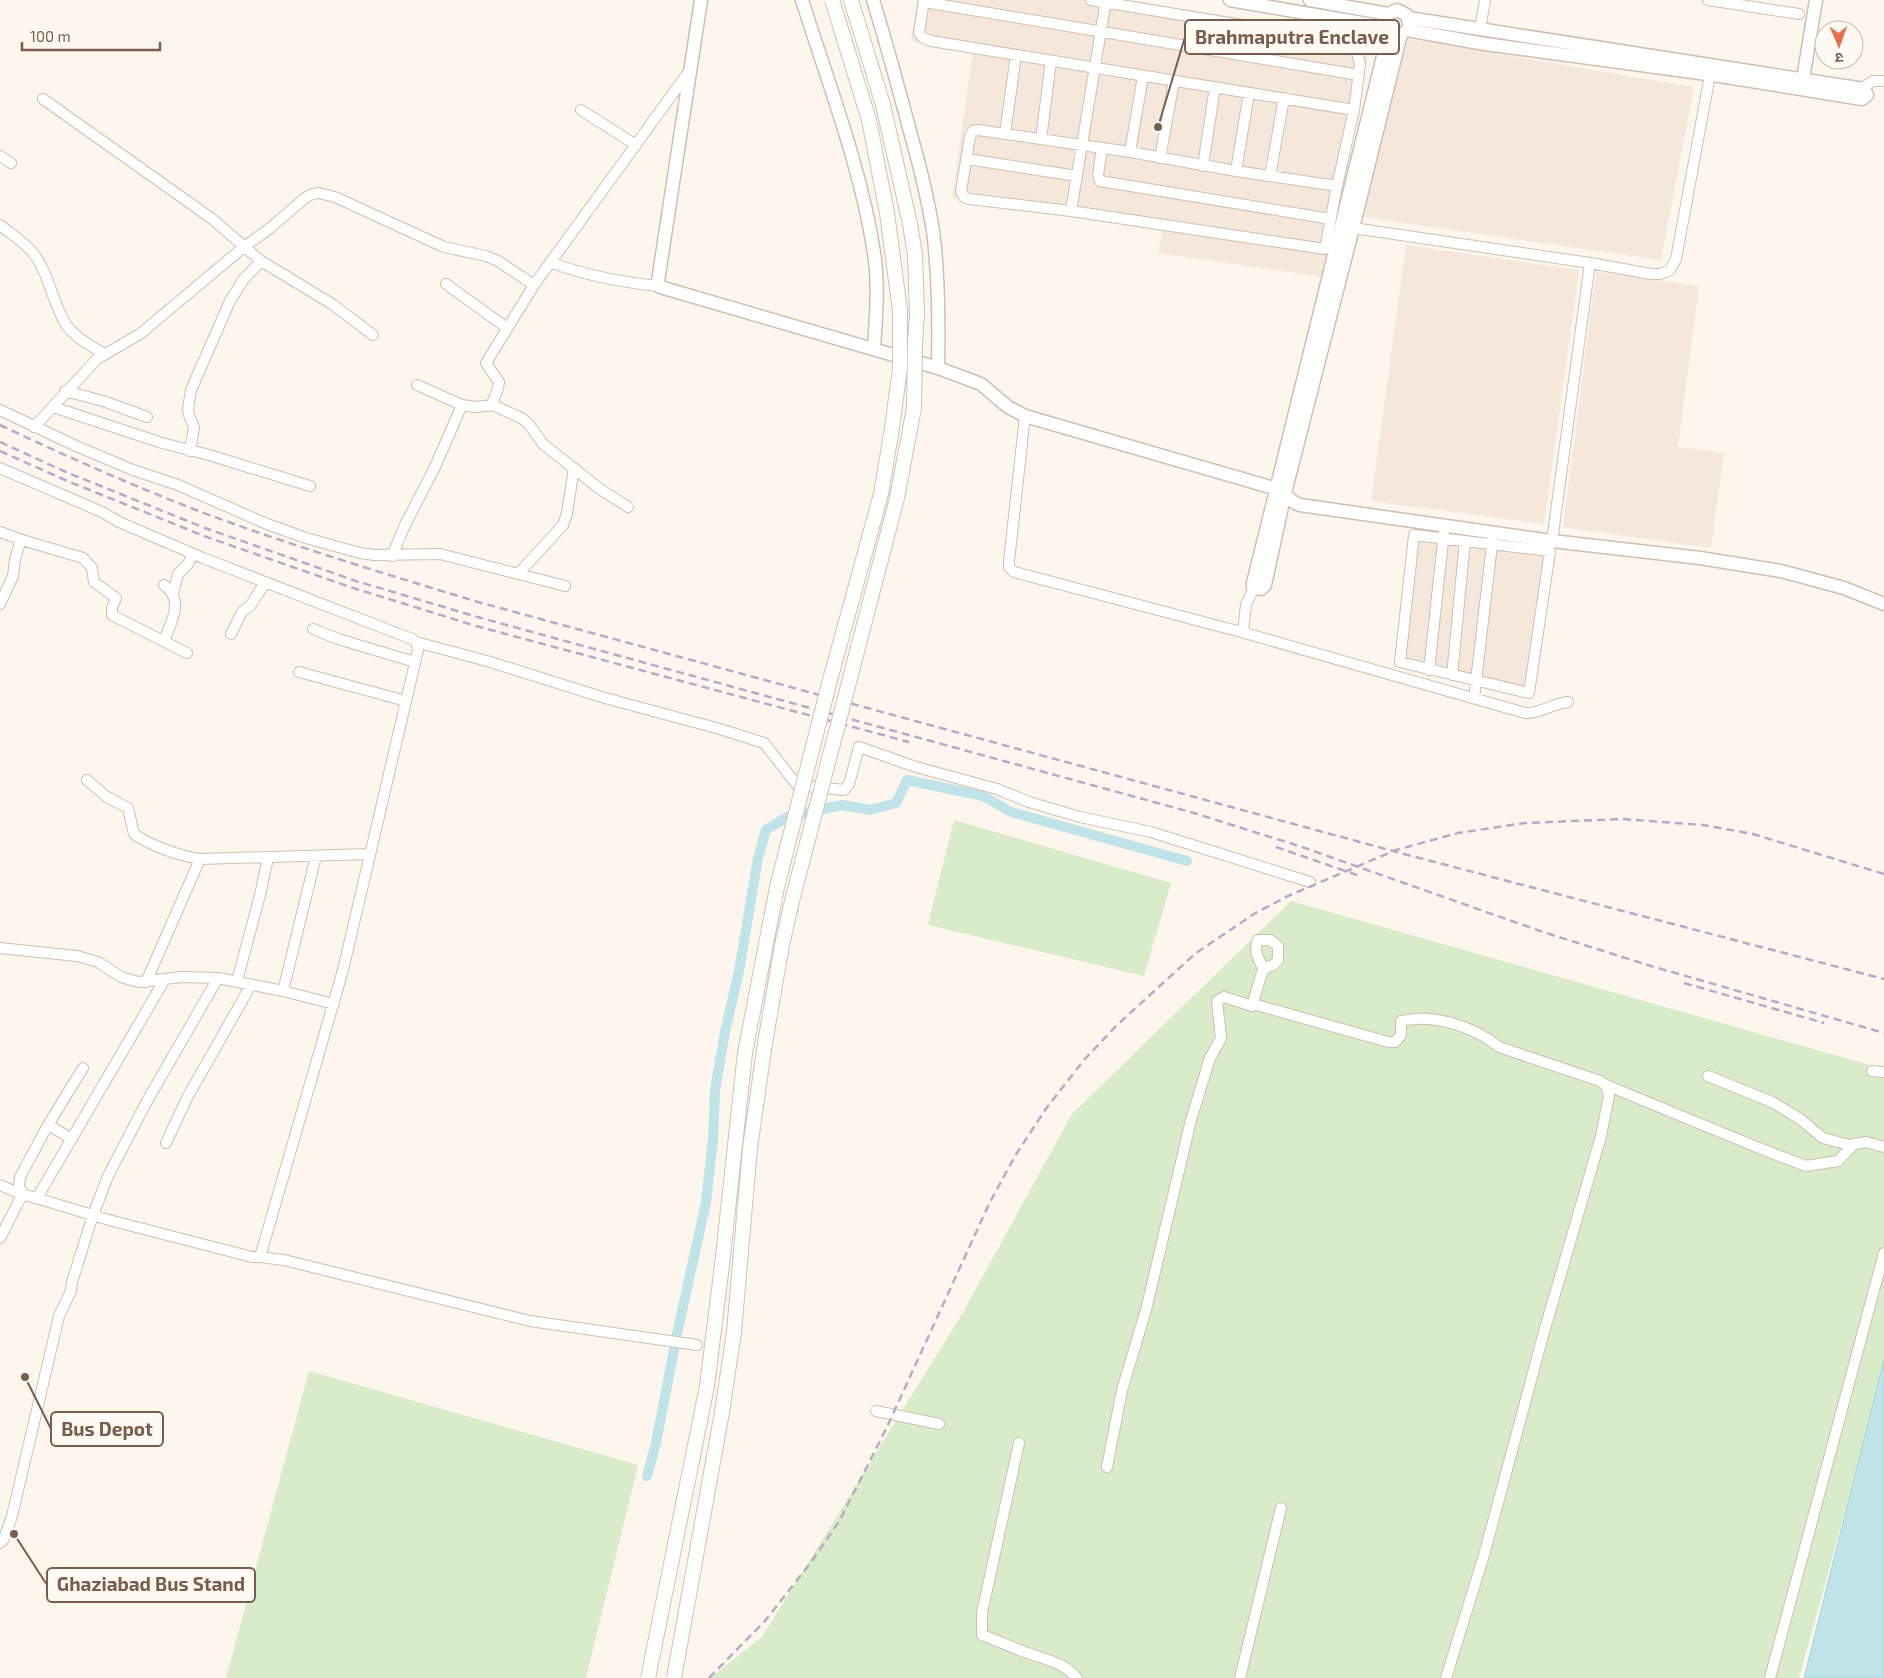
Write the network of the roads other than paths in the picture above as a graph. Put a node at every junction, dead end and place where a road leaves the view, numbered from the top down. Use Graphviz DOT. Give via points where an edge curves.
graph roads {
  1 [pos="701,0"];
  2 [pos="802,0"];
  3 [pos="832,0"];
  4 [pos="851,0"];
  5 [pos="873,0"];
  6 [pos="1091,0"];
  7 [pos="1230,0"];
  8 [pos="1310,0"];
  9 [pos="1410,0"];
  10 [pos="1485,0"];
  11 [pos="1708,0"];
  12 [pos="1816,0"];
  13 [pos="924,1"];
  14 [pos="1106,1"];
  15 [pos="1752,3"];
  16 [pos="1799,14"];
  17 [pos="1396,20"];
  18 [pos="1480,29"];
  19 [pos="1101,32"];
  20 [pos="1016,55"];
  21 [pos="1051,61"];
  22 [pos="1095,68"];
  23 [pos="691,69"];
  24 [pos="1710,74"];
  25 [pos="1359,75"];
  26 [pos="1143,76"];
  27 [pos="1803,79"];
  28 [pos="1174,81"];
  29 [pos="1884,81"];
  30 [pos="1215,87"];
  31 [pos="1861,89"];
  32 [pos="1249,93"];
  33 [pos="1284,98"];
  34 [pos="42,99"];
  35 [pos="581,110"];
  36 [pos="1354,110"];
  37 [pos="1005,134"];
  38 [pos="1041,139"];
  39 [pos="636,145"];
  40 [pos="1082,145"];
  41 [pos="1102,148"];
  42 [pos="1130,152"];
  43 [pos="0,156"];
  44 [pos="1160,158"];
  45 [pos="967,159"];
  46 [pos="12,163"];
  47 [pos="1203,166"];
  48 [pos="1236,171"];
  49 [pos="1077,176"];
  50 [pos="1270,176"];
  51 [pos="1337,186"];
  52 [pos="1071,211"];
  53 [pos="1331,219"];
  54 [pos="0,226"];
  55 [pos="1353,228"];
  56 [pos="245,246"];
  57 [pos="261,260"];
  58 [pos="550,262"];
  59 [pos="1590,263"];
  60 [pos="446,284"];
  61 [pos="534,285"];
  62 [pos="658,286"];
  63 [pos="507,328"];
  64 [pos="372,335"];
  65 [pos="874,348"];
  66 [pos="104,354"];
  67 [pos="938,368"];
  68 [pos="417,385"];
  69 [pos="65,391"];
  70 [pos="462,405"];
  71 [pos="494,405"];
  72 [pos="53,407"];
  73 [pos="0,410"];
  74 [pos="1025,416"];
  75 [pos="147,417"];
  76 [pos="34,427"];
  77 [pos="190,451"];
  78 [pos="0,468"];
  79 [pos="574,468"];
  80 [pos="310,486"];
  81 [pos="1281,491"];
  82 [pos="628,507"];
  83 [pos="0,532"];
  84 [pos="1444,532"];
  85 [pos="1492,538"];
  86 [pos="21,540"];
  87 [pos="1465,541"];
  88 [pos="1552,541"];
  89 [pos="193,554"];
  90 [pos="392,556"];
  91 [pos="518,574"];
  92 [pos="265,583"];
  93 [pos="164,585"];
  94 [pos="565,586"];
  95 [pos="1254,588"];
  96 [pos="172,594"];
  97 [pos="0,604"];
  98 [pos="1884,604"];
  99 [pos="313,629"];
  100 [pos="1243,632"];
  101 [pos="231,634"];
  102 [pos="164,641"];
  103 [pos="416,642"];
  104 [pos="187,653"];
  105 [pos="415,662"];
  106 [pos="1431,670"];
  107 [pos="300,672"];
  108 [pos="1452,675"];
  109 [pos="1476,681"];
  110 [pos="1426,684"];
  111 [pos="1474,698"];
  112 [pos="406,701"];
  113 [pos="1568,702"];
  114 [pos="87,780"];
  115 [pos="370,854"];
  116 [pos="316,856"];
  117 [pos="268,858"];
  118 [pos="200,859"];
  119 [pos="1310,882"];
  120 [pos="0,948"];
  121 [pos="1263,969"];
  122 [pos="218,978"];
  123 [pos="165,979"];
  124 [pos="146,982"];
  125 [pos="237,982"];
  126 [pos="251,985"];
  127 [pos="283,991"];
  128 [pos="334,1004"];
  129 [pos="1253,1004"];
  130 [pos="83,1068"];
  131 [pos="1872,1070"];
  132 [pos="1884,1072"];
  133 [pos="1708,1076"];
  134 [pos="1606,1086"];
  135 [pos="48,1125"];
  136 [pos="72,1139"];
  137 [pos="166,1143"];
  138 [pos="1853,1145"];
  139 [pos="1884,1147"];
  140 [pos="0,1185"];
  141 [pos="23,1195"];
  142 [pos="37,1198"];
  143 [pos="93,1215"];
  144 [pos="0,1238"];
  145 [pos="1884,1253"];
  146 [pos="260,1257"];
  147 [pos="697,1345"];
  148 [pos="876,1411"];
  149 [pos="939,1424"];
  150 [pos="1019,1443"];
  151 [pos="1107,1467"];
  152 [pos="1281,1508"];
  153 [pos="0,1543"];
  154 [pos="648,1678"];
  155 [pos="674,1678"];
  156 [pos="1077,1678"];
  157 [pos="1240,1678"];
  158 [pos="1446,1678"];
  159 [pos="1770,1678"];
  1 -- 23 [label="street"];
  2 -- 65 [label="street" via="865,206 874,255"];
  3 -- 154 [label="main road, bridge" via="869,120 887,213 900,311 900,368 881,494 777,887 747,1044 707,1386"];
  4 -- 155 [label="main road, bridge" via="883,105 915,255 914,408 897,498 782,945 750,1148 734,1332"];
  5 -- 67 [label="street" via="925,188 933,230 937,264"];
  6 -- 14 [label="street"];
  7 -- 17 [label="street"];
  8 -- 17 [label="street"];
  9 -- 17 [label="street"];
  10 -- 18 [label="street"];
  11 -- 15 [label="street"];
  12 -- 27 [label="street"];
  13 -- 19 [label="street"];
  13 -- 20 [label="street" via="919,30 923,38"];
  14 -- 19 [label="street"];
  14 -- 25 [label="street" via="1350,43 1356,49"];
  15 -- 16 [label="street"];
  17 -- 18 [label="street"];
  17 -- 24 [label="street" via="1510,48"];
  17 -- 55 [label="street"];
  17 -- 81 [label="street" via="1320,309"];
  18 -- 27 [label="street"];
  19 -- 22 [label="street"];
  19 -- 25 [label="street"];
  20 -- 21 [label="street"];
  20 -- 37 [label="street"];
  21 -- 22 [label="street"];
  21 -- 38 [label="street"];
  22 -- 26 [label="street"];
  22 -- 40 [label="street"];
  23 -- 39 [label="street"];
  23 -- 62 [label="street"];
  24 -- 31 [label="street" via="1864,99 1867,94"];
  24 -- 59 [label="street" via="1674,266 1666,272 1651,274"];
  25 -- 36 [label="street"];
  26 -- 28 [label="street"];
  26 -- 42 [label="street"];
  27 -- 31 [label="street"];
  28 -- 30 [label="street"];
  28 -- 44 [label="street"];
  29 -- 31 [label="street" via="1873,82"];
  30 -- 32 [label="street"];
  30 -- 47 [label="street"];
  32 -- 33 [label="street"];
  32 -- 48 [label="street"];
  33 -- 36 [label="street"];
  33 -- 50 [label="street"];
  34 -- 56 [label="street" via="146,171"];
  35 -- 39 [label="street"];
  36 -- 51 [label="street"];
  37 -- 38 [label="street"];
  37 -- 45 [label="street" via="973,131"];
  38 -- 40 [label="street"];
  39 -- 58 [label="street"];
  40 -- 41 [label="street"];
  40 -- 49 [label="street"];
  41 -- 42 [label="street"];
  41 -- 53 [label="street" via="1098,175 1102,181"];
  42 -- 44 [label="street"];
  43 -- 46 [label="street"];
  44 -- 47 [label="street"];
  45 -- 49 [label="street"];
  45 -- 52 [label="street" via="961,191 968,199"];
  47 -- 48 [label="street"];
  48 -- 50 [label="street"];
  49 -- 52 [label="street"];
  50 -- 51 [label="street"];
  51 -- 53 [label="street"];
  52 -- 53 [label="street" via="1325,249"];
  54 -- 66 [label="street" via="33,253 65,323"];
  55 -- 59 [label="street"];
  55 -- 81 [label="street"];
  56 -- 57 [label="street"];
  56 -- 61 [label="street" via="305,198 312,194 328,194 444,247 498,261"];
  56 -- 66 [label="street" via="140,334"];
  57 -- 64 [label="street" via="332,304"];
  57 -- 77 [label="street" via="230,300 191,390 188,415 194,427"];
  58 -- 61 [label="street"];
  58 -- 62 [label="street" via="606,280"];
  59 -- 88 [label="street"];
  60 -- 63 [label="street"];
  61 -- 63 [label="street"];
  62 -- 65 [label="street"];
  63 -- 71 [label="street" via="486,363 499,382 492,401"];
  65 -- 67 [label="street"];
  66 -- 69 [label="street"];
  67 -- 74 [label="street" via="981,384 1008,407"];
  68 -- 70 [label="street"];
  69 -- 72 [label="street"];
  69 -- 75 [label="street"];
  70 -- 71 [label="street"];
  70 -- 90 [label="street"];
  71 -- 79 [label="street" via="528,423 543,444"];
  72 -- 76 [label="street"];
  72 -- 77 [label="street"];
  73 -- 76 [label="street"];
  74 -- 81 [label="street"];
  74 -- 100 [label="street" via="1008,561 1012,570"];
  76 -- 90 [label="street" via="267,524 346,549"];
  77 -- 80 [label="street"];
  78 -- 89 [label="street"];
  79 -- 82 [label="street"];
  79 -- 91 [label="street" via="563,525"];
  81 -- 84 [label="street" via="1295,504 1309,508"];
  81 -- 95 [label="street" via="1265,585 1261,589"];
  83 -- 86 [label="street"];
  84 -- 85 [label="street"];
  84 -- 87 [label="street"];
  84 -- 106 [label="street"];
  84 -- 106 [label="street" via="1414,535 1400,662"];
  85 -- 87 [label="street"];
  85 -- 88 [label="street"];
  85 -- 109 [label="street"];
  85 -- 109 [label="street" via="1550,551 1529,693"];
  86 -- 97 [label="street" via="13,576"];
  86 -- 102 [label="street" via="83,558 92,568 94,582 116,598 112,615"];
  87 -- 108 [label="street"];
  88 -- 98 [label="street" via="1781,571 1844,588"];
  89 -- 92 [label="street"];
  89 -- 96 [label="street" via="178,574"];
  90 -- 91 [label="street" via="440,554"];
  91 -- 94 [label="street"];
  92 -- 101 [label="street" via="250,606 242,612"];
  92 -- 103 [label="street"];
  93 -- 96 [label="street"];
  95 -- 100 [label="street" via="1246,605"];
  96 -- 102 [label="street" via="176,608"];
  99 -- 105 [label="street"];
  100 -- 110 [label="street"];
  102 -- 104 [label="street"];
  103 -- 105 [label="street"];
  103 -- 119 [label="street" via="764,743 797,785 844,790 849,784 859,747 916,767 997,789 1029,802 1151,832"];
  105 -- 112 [label="street"];
  106 -- 108 [label="street"];
  106 -- 110 [label="street"];
  107 -- 112 [label="street"];
  108 -- 109 [label="street"];
  109 -- 111 [label="street"];
  110 -- 111 [label="street"];
  111 -- 113 [label="street" via="1530,713"];
  112 -- 115 [label="street"];
  114 -- 118 [label="street" via="107,798 128,808 134,834 150,843"];
  115 -- 116 [label="street"];
  115 -- 128 [label="street"];
  116 -- 117 [label="street"];
  116 -- 127 [label="street"];
  117 -- 118 [label="street"];
  117 -- 125 [label="street"];
  118 -- 124 [label="street"];
  120 -- 124 [label="street" via="77,956 98,962 121,976"];
  121 -- 129 [label="street"];
  122 -- 123 [label="street"];
  122 -- 125 [label="street"];
  122 -- 143 [label="street" via="133,1126"];
  123 -- 124 [label="street"];
  123 -- 136 [label="street"];
  125 -- 126 [label="street"];
  126 -- 127 [label="street"];
  126 -- 137 [label="street" via="187,1098"];
  127 -- 128 [label="street"];
  128 -- 146 [label="street"];
  129 -- 134 [label="street" via="1388,1042 1395,1042 1401,1035 1401,1021 1440,1021 1475,1031 1499,1047 1600,1081"];
  129 -- 151 [label="street" via="1224,997 1217,1001 1221,1038 1210,1058 1191,1120 1146,1310 1122,1390"];
  130 -- 135 [label="street"];
  131 -- 132 [label="street"];
  133 -- 138 [label="street" via="1772,1102 1800,1118 1823,1138"];
  134 -- 138 [label="street" via="1806,1166 1838,1161"];
  134 -- 158 [label="street" via="1609,1096 1602,1136"];
  135 -- 136 [label="street"];
  135 -- 141 [label="street" via="20,1177"];
  136 -- 142 [label="street"];
  138 -- 139 [label="street" via="1866,1142"];
  140 -- 141 [label="street"];
  141 -- 142 [label="street"];
  141 -- 144 [label="street"];
  142 -- 143 [label="street"];
  143 -- 146 [label="street"];
  143 -- 153 [label="street" via="71,1291 59,1316 12,1516"];
  145 -- 159 [label="street"];
  146 -- 147 [label="street" via="284,1260 530,1320"];
  148 -- 149 [label="street"];
  150 -- 156 [label="street" via="982,1613 982,1635 1023,1652 1054,1660"];
  152 -- 157 [label="street"];
}
